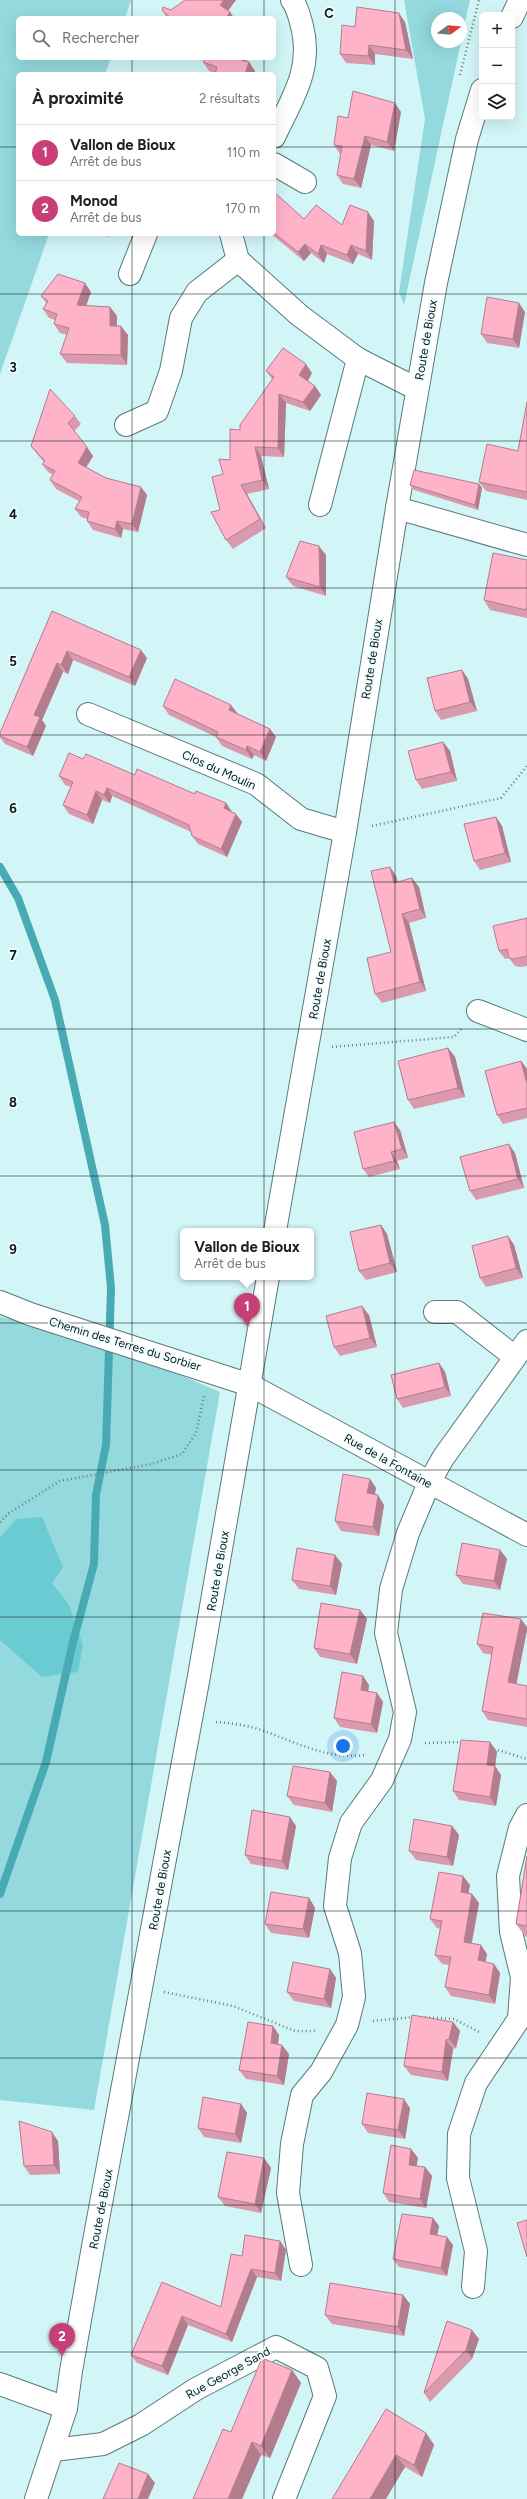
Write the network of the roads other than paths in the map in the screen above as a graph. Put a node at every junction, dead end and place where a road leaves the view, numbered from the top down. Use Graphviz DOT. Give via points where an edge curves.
graph roads {
  1 [pos="292,0"];
  2 [pos="504,0"];
  3 [pos="520,0"];
  4 [pos="502,12"];
  5 [pos="514,12"];
  6 [pos="479,100"];
  7 [pos="276,133"];
  8 [pos="276,165"];
  9 [pos="306,182"];
  10 [pos="145,236"];
  11 [pos="232,236"];
  12 [pos="238,260"];
  13 [pos="130,274"];
  14 [pos="358,359"];
  15 [pos="417,389"];
  16 [pos="126,425"];
  17 [pos="320,505"];
  18 [pos="397,508"];
  19 [pos="527,545"];
  20 [pos="88,714"];
  21 [pos="345,832"];
  22 [pos="478,1011"];
  23 [pos="527,1030"];
  24 [pos="277,1228"];
  25 [pos="268,1280"];
  26 [pos="0,1302"];
  27 [pos="435,1312"];
  28 [pos="521,1349"];
  29 [pos="250,1385"];
  30 [pos="429,1483"];
  31 [pos="527,1535"];
  32 [pos="527,1815"];
  33 [pos="301,2264"];
  34 [pos="473,2287"];
  35 [pos="2,2385"];
  36 [pos="66,2408"];
  37 [pos="54,2450"];
  38 [pos="36,2499"];
  39 [pos="284,2499"];
  1 -- 7 [label="street" via="297,7 306,45 303,75"];
  2 -- 4 [label="street"];
  3 -- 5 [label="street"];
  6 -- 15 [label="street, Route de Bioux" via="467,139 436,283"];
  8 -- 9 [label="street"];
  10 -- 13 [label="street"];
  11 -- 12 [label="street"];
  12 -- 14 [label="street" via="298,315"];
  12 -- 16 [label="street" via="197,292 181,318 171,371 157,411"];
  14 -- 15 [label="street"];
  14 -- 17 [label="street"];
  15 -- 18 [label="street, Route de Bioux"];
  18 -- 19 [label="street"];
  18 -- 21 [label="street, Route de Bioux"];
  20 -- 21 [label="street, Clos du Moulin" via="256,784 301,819"];
  21 -- 24 [label="street, Route de Bioux"];
  22 -- 23 [label="street"];
  25 -- 29 [label="street, Route de Bioux"];
  26 -- 29 [label="street, Chemin des Terres du Sorbier"];
  27 -- 28 [label="street" via="457,1312"];
  28 -- 30 [label="street" via="443,1458"];
  29 -- 30 [label="street, Rue de la Fontaine"];
  29 -- 36 [label="street, Route de Bioux"];
  30 -- 31 [label="street, Rue de la Fontaine"];
  30 -- 33 [label="street" via="408,1533 392,1589 386,1633 405,1712 400,1739 382,1780 351,1823 340,1858 335,1906 350,1953 354,1997 347,2025 321,2072 302,2095 292,2144 288,2194"];
  32 -- 34 [label="street" via="520,1828 508,1876 510,1932 522,1977 519,2019 476,2083 459,2134 458,2178 476,2251"];
  35 -- 36 [label="street"];
  36 -- 37 [label="street, Route de Bioux"];
  37 -- 38 [label="street, Route de Bioux"];
  37 -- 39 [label="street, Rue George Sand" via="103,2444 141,2425 196,2389 276,2347 317,2368 325,2396"];
}
